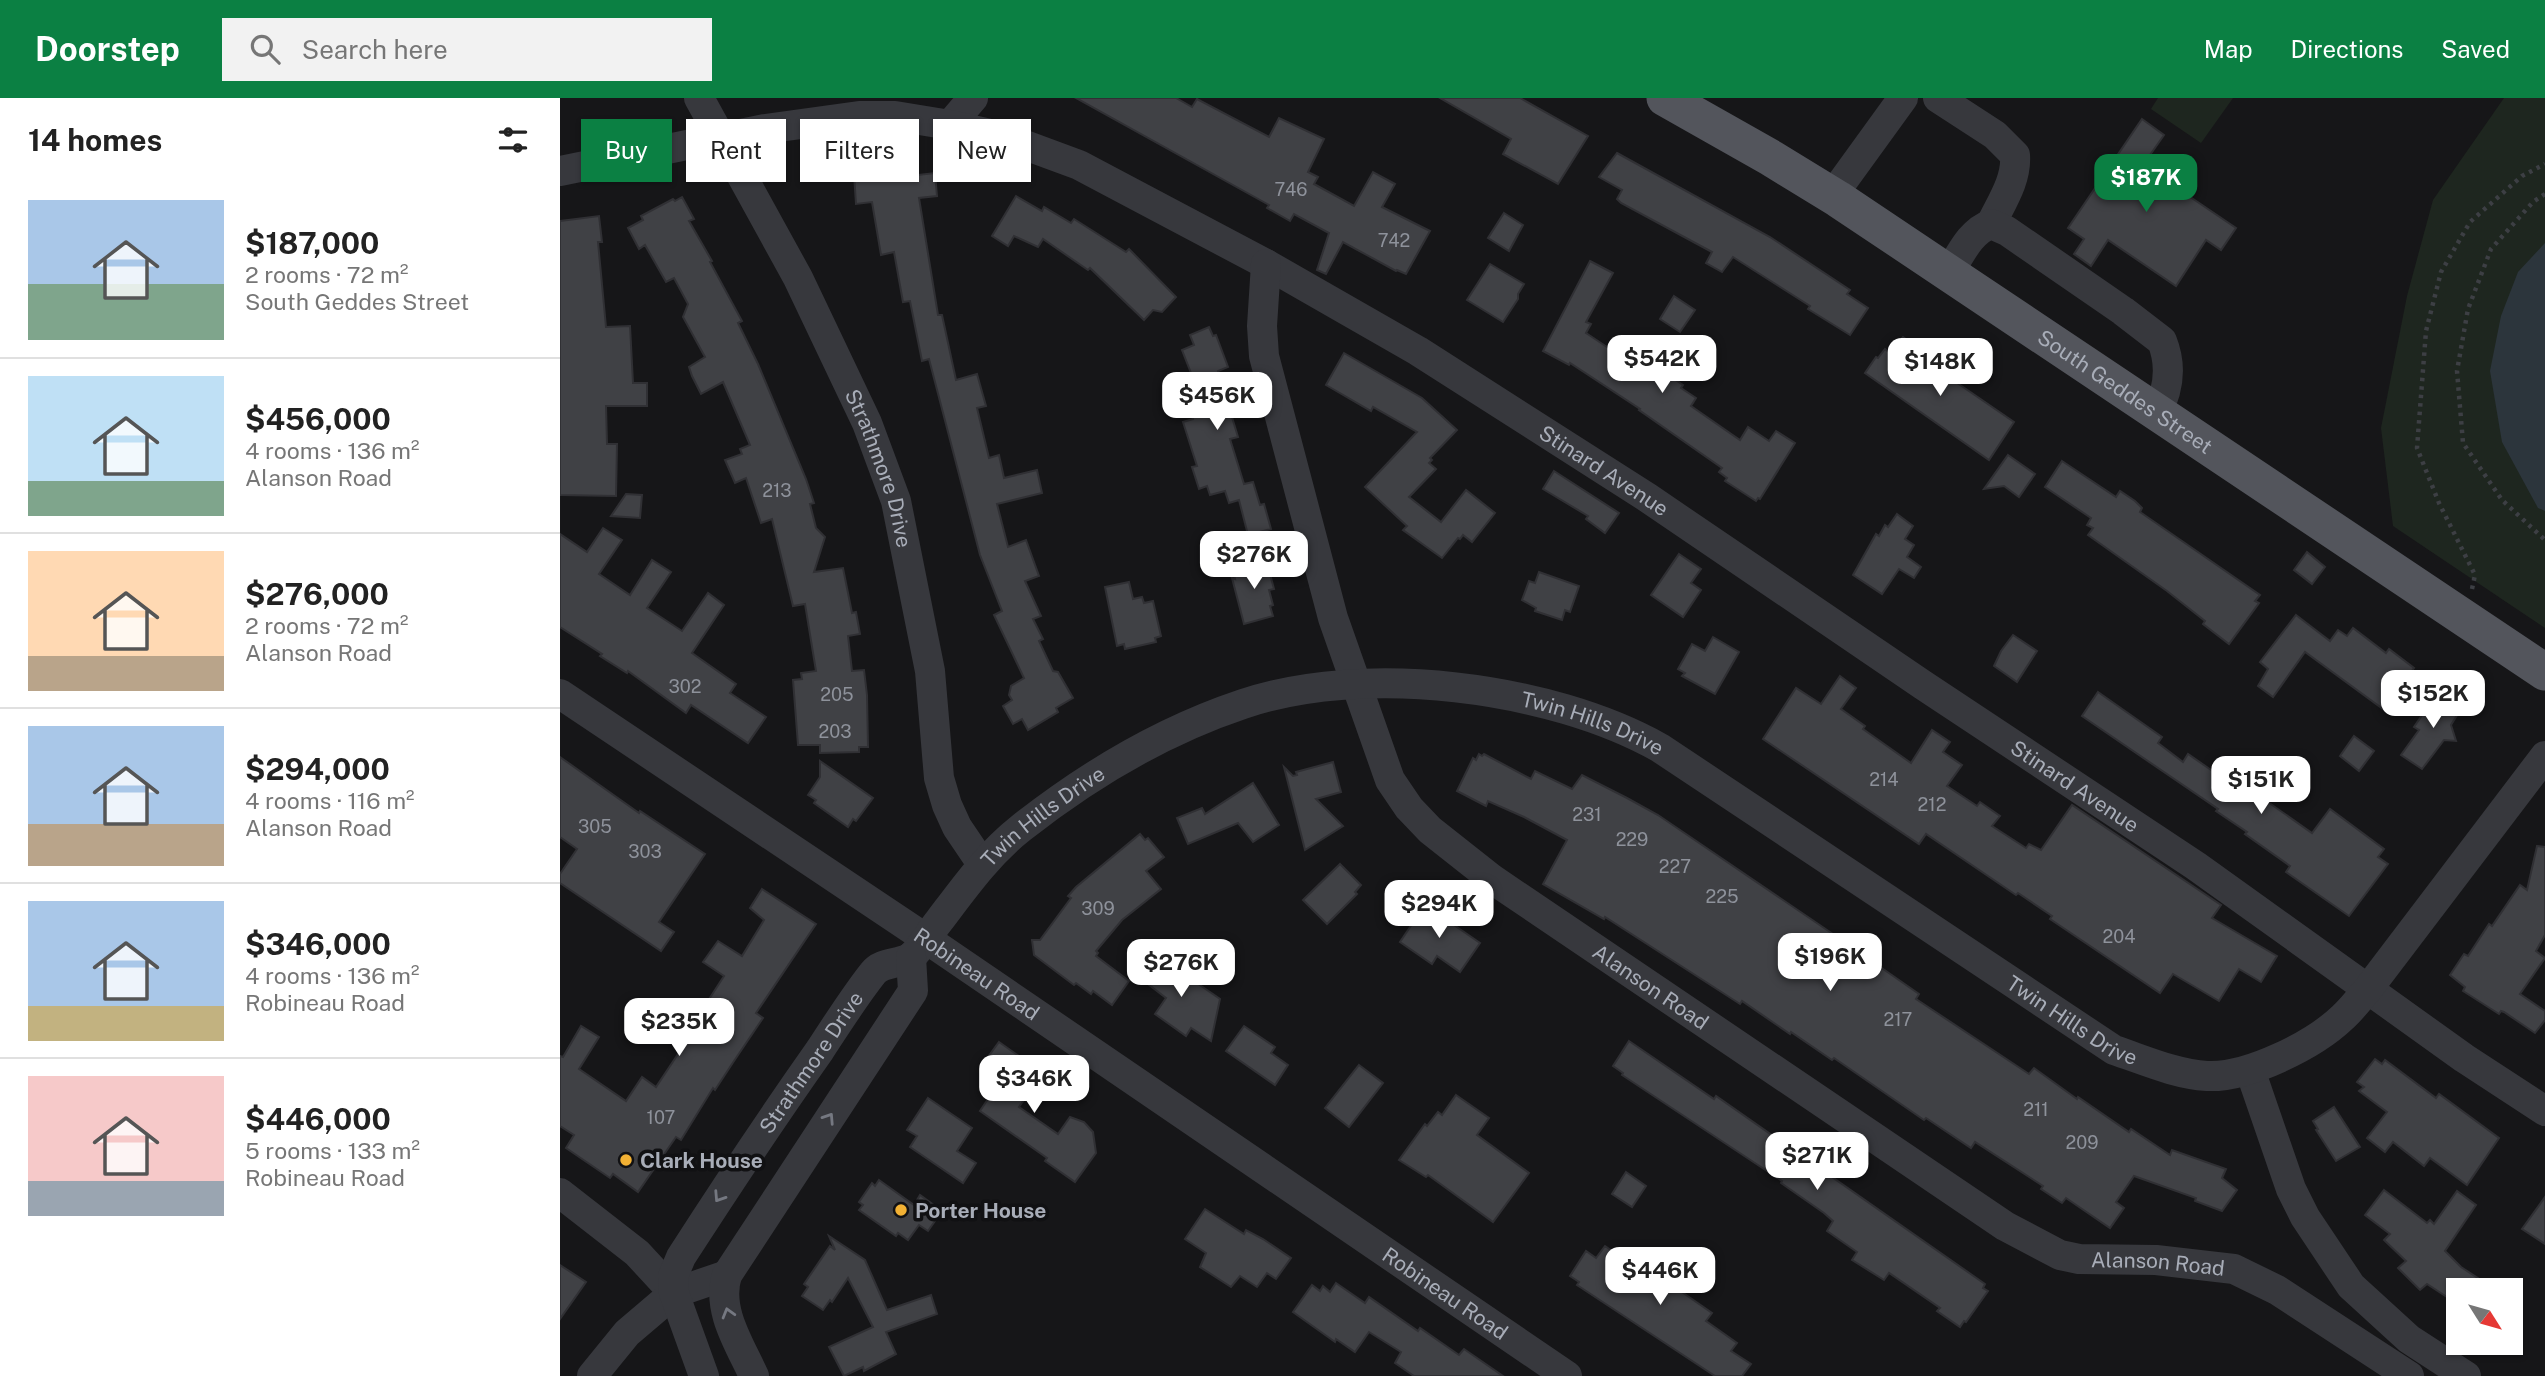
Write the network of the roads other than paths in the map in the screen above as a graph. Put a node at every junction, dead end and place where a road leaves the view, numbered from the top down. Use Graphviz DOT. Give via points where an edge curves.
graph roads {
  1 [pos="699,98"];
  2 [pos="973,98"];
  3 [pos="1665,98"];
  4 [pos="1903,98"];
  5 [pos="1938,98"];
  6 [pos="710,119"];
  7 [pos="955,119"];
  8 [pos="933,122"];
  9 [pos="786,126"];
  10 [pos="686,145"];
  11 [pos="1031,147"];
  12 [pos="560,171"];
  13 [pos="745,182"];
  14 [pos="1832,196"];
  15 [pos="1991,225"];
  16 [pos="1266,264"];
  17 [pos="1948,274"];
  18 [pos="2156,414"];
  19 [pos="2545,672"];
  20 [pos="1357,684"];
  21 [pos="560,694"];
  22 [pos="2545,756"];
  23 [pos="982,864"];
  24 [pos="918,947"];
  25 [pos="2368,989"];
  26 [pos="2250,1070"];
  27 [pos="2545,1111"];
  28 [pos="560,1193"];
  29 [pos="727,1275"];
  30 [pos="674,1293"];
  31 [pos="592,1376"];
  32 [pos="704,1376"];
  33 [pos="754,1376"];
  34 [pos="1567,1376"];
  35 [pos="2409,1376"];
  36 [pos="2466,1376"];
  1 -- 6 [label="street, Strathmore Drive"];
  2 -- 7 [label="street"];
  3 -- 14 [label="main road, South Geddes Street"];
  4 -- 14 [label="street"];
  5 -- 15 [label="street" via="1995,135 2015,155 2012,179"];
  8 -- 9 [label="street, Stinard Avenue" via="859,116"];
  10 -- 12 [label="street, Stinard Avenue"];
  11 -- 16 [label="street, Stinard Avenue" via="1079,165"];
  13 -- 23 [label="street, Strathmore Drive" via="798,278 867,423 896,501 930,671 939,778 957,827"];
  14 -- 17 [label="main road, South Geddes Street"];
  15 -- 17 [label="street" via="1972,236"];
  15 -- 18 [label="street" via="2007,231 2162,341 2168,388"];
  16 -- 20 [label="street, Alanson Road" via="1264,356 1333,618"];
  16 -- 25 [label="street, Stinard Avenue" via="1418,351 1648,498 2196,866"];
  17 -- 18 [label="main road, South Geddes Street"];
  18 -- 19 [label="main road, South Geddes Street"];
  20 -- 23 [label="street, Twin Hills Drive" via="1311,688 1244,703 1161,737 1088,780 1019,829"];
  20 -- 26 [label="street, Twin Hills Drive" via="1467,687 1551,704 1628,730 2114,1049 2177,1071 2208,1076"];
  20 -- 35 [label="street, Alanson Road" via="1390,780 1430,830 1492,879 2005,1226 2060,1255 2079,1259 2156,1260 2234,1269 2277,1290"];
  21 -- 24 [label="street, Robineau Road"];
  22 -- 25 [label="street, Twin Hills Drive"];
  23 -- 24 [label="street, Twin Hills Drive"];
  29 -- 24 [label="street, Strathmore Drive, one-way" via="913,991"];
  24 -- 30 [label="street, Strathmore Drive, one-way" via="876,969 681,1257 673,1276"];
  24 -- 34 [label="street, Robineau Road"];
  25 -- 26 [label="street, Twin Hills Drive" via="2344,1017 2315,1040"];
  25 -- 27 [label="street, Stinard Avenue"];
  26 -- 36 [label="street" via="2291,1189 2351,1286 2409,1339"];
  28 -- 30 [label="street" via="637,1253"];
  29 -- 30 [label="street"];
  33 -- 29 [label="street, one-way" via="726,1314 723,1289"];
  30 -- 31 [label="street" via="627,1333"];
  30 -- 32 [label="street, Strathmore Drive"];
}
